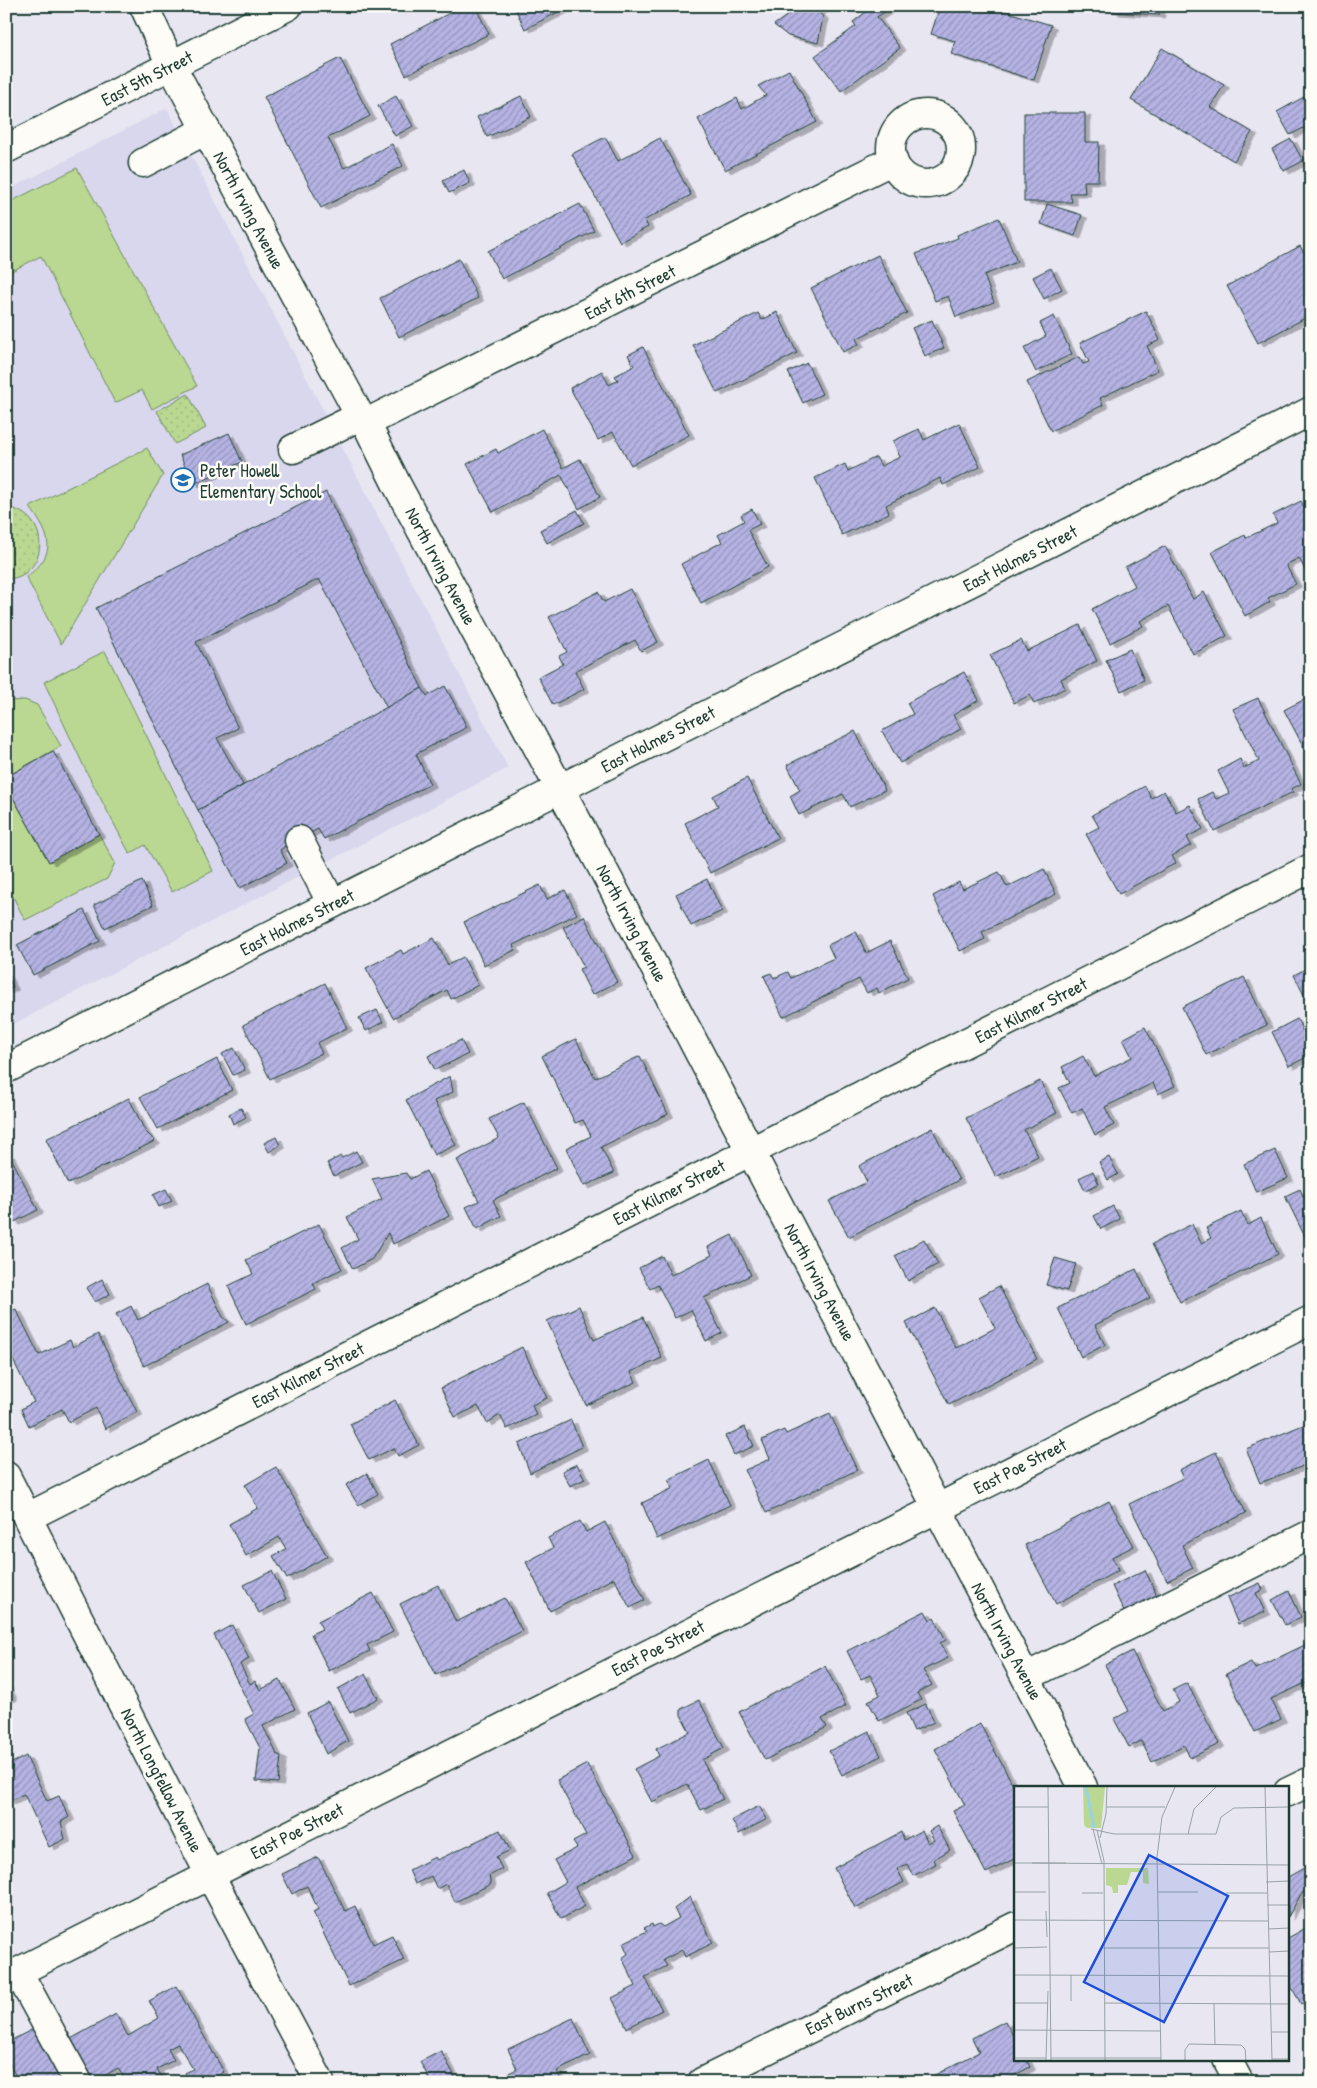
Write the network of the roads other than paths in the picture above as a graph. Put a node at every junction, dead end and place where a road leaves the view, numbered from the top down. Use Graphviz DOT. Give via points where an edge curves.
graph roads {
  1 [pos="144,6"];
  2 [pos="288,6"];
  3 [pos="171,66"];
  4 [pos="206,130"];
  5 [pos="6,149"];
  6 [pos="893,160"];
  7 [pos="143,163"];
  8 [pos="1311,411"];
  9 [pos="363,419"];
  10 [pos="293,449"];
  11 [pos="560,788"];
  12 [pos="300,840"];
  13 [pos="1311,868"];
  14 [pos="332,904"];
  15 [pos="6,1069"];
  16 [pos="751,1150"];
  17 [pos="1311,1320"];
  18 [pos="15,1499"];
  19 [pos="937,1507"];
  20 [pos="1311,1534"];
  21 [pos="1026,1677"];
  22 [pos="1311,1781"];
  23 [pos="1082,1786"];
  24 [pos="1290,1791"];
  25 [pos="210,1875"];
  26 [pos="1014,1927"];
  27 [pos="12,1975"];
  28 [pos="1228,2060"];
  29 [pos="78,2082"];
  30 [pos="320,2082"];
  31 [pos="702,2082"];
  32 [pos="1239,2082"];
  1 -- 3 [label="street, North Irving Avenue"];
  2 -- 3 [label="street, East 5th Street"];
  3 -- 4 [label="street, North Irving Avenue"];
  3 -- 5 [label="street, East 5th Street"];
  4 -- 7 [label="street"];
  4 -- 9 [label="street, North Irving Avenue"];
  6 -- 9 [label="street, East 6th Street"];
  8 -- 11 [label="street, East Holmes Street"];
  9 -- 10 [label="street, East 6th Street"];
  9 -- 11 [label="street, North Irving Avenue"];
  11 -- 14 [label="street, East Holmes Street"];
  11 -- 16 [label="street, North Irving Avenue"];
  12 -- 14 [label="street"];
  13 -- 16 [label="street, East Kilmer Street"];
  14 -- 15 [label="street, East Holmes Street"];
  16 -- 18 [label="street, East Kilmer Street"];
  16 -- 19 [label="street, North Irving Avenue"];
  17 -- 19 [label="street, East Poe Street"];
  18 -- 25 [label="street, North Longfellow Avenue"];
  19 -- 21 [label="street, North Irving Avenue"];
  19 -- 25 [label="street, East Poe Street"];
  20 -- 21 [label="street"];
  21 -- 23 [label="street, North Irving Avenue"];
  22 -- 24 [label="street"];
  25 -- 27 [label="street, East Poe Street"];
  25 -- 30 [label="street, North Longfellow Avenue"];
  26 -- 31 [label="street, East Burns Street"];
  27 -- 29 [label="street"];
  28 -- 32 [label="street"];
}
